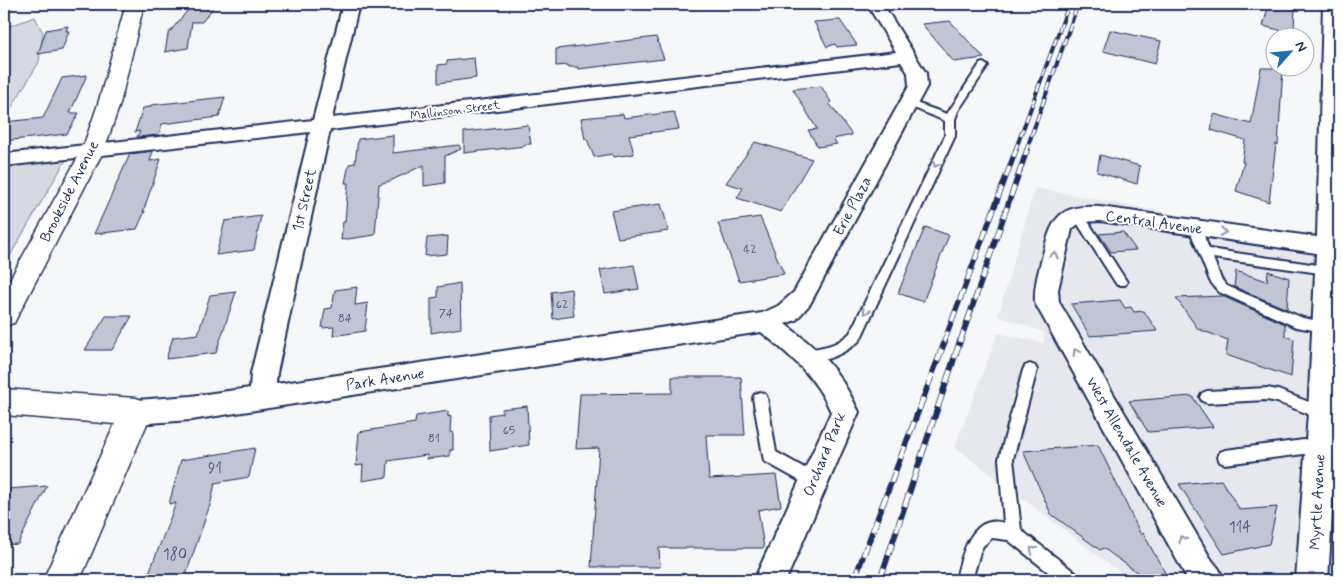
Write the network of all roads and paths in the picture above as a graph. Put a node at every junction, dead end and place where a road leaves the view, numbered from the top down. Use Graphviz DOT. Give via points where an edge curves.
graph roads {
  1 [pos="135,4"];
  2 [pos="396,4"];
  3 [pos="875,4"];
  4 [pos="1331,4"];
  5 [pos="351,6"];
  6 [pos="912,65"];
  7 [pos="983,66"];
  8 [pos="907,103"];
  9 [pos="950,119"];
  10 [pos="321,125"];
  11 [pos="93,150"];
  12 [pos="4,160"];
  13 [pos="1078,215"];
  14 [pos="1195,228"];
  15 [pos="1205,253"];
  16 [pos="1328,258"];
  17 [pos="1121,282"];
  18 [pos="4,315"];
  19 [pos="765,322"];
  20 [pos="1332,329"];
  21 [pos="808,356"];
  22 [pos="1030,370"];
  23 [pos="1208,397"];
  24 [pos="262,398"];
  25 [pos="760,398"];
  26 [pos="4,402"];
  27 [pos="136,412"];
  28 [pos="1322,413"];
  29 [pos="1320,445"];
  30 [pos="1225,457"];
  31 [pos="814,481"];
  32 [pos="1013,534"];
  33 [pos="61,580"];
  34 [pos="770,580"];
  35 [pos="964,580"];
  36 [pos="1071,580"];
  37 [pos="1208,580"];
  38 [pos="1312,580"];
  1 -- 11 [label="main road, Brookside Avenue" via="109,104"];
  2 -- 5 [label="lane"];
  3 -- 6 [label="street"];
  4 -- 16 [label="street, Myrtle Avenue"];
  5 -- 10 [label="street, 1st Street"];
  6 -- 8 [label="street, Erie Plaza" via="918,86"];
  6 -- 10 [label="street, Mallinson Street"];
  7 -- 9 [label="lane"];
  8 -- 9 [label="lane"];
  8 -- 19 [label="street, Erie Plaza" via="802,298 787,313"];
  9 -- 21 [label="lane, one-way" via="950,136 855,336 832,352"];
  10 -- 11 [label="street, Mallinson Street"];
  10 -- 24 [label="street, 1st Street" via="264,373"];
  11 -- 12 [label="street, Mallinson Street"];
  11 -- 18 [label="main road, Brookside Avenue"];
  13 -- 14 [label="street, Central Avenue" via="1100,214"];
  13 -- 17 [label="lane"];
  37 -- 13 [label="street, West Allendale Avenue, one-way" via="1047,303 1046,290 1062,228 1065,221"];
  14 -- 15 [label="lane"];
  14 -- 16 [label="street, Central Avenue, one-way"];
  15 -- 16 [label="lane"];
  15 -- 20 [label="lane" via="1216,281 1233,295 1301,323"];
  16 -- 20 [label="street, Myrtle Avenue"];
  19 -- 21 [label="street, Orchard Park"];
  19 -- 24 [label="street, Park Avenue"];
  20 -- 28 [label="street, Myrtle Avenue"];
  21 -- 31 [label="street, Orchard Park" via="832,383 845,412"];
  22 -- 32 [label="lane" via="1006,459"];
  23 -- 28 [label="lane" via="1267,394"];
  24 -- 27 [label="street, Park Avenue"];
  25 -- 31 [label="lane" via="769,456"];
  26 -- 27 [label="main road, Park Avenue"];
  27 -- 33 [label="main road"];
  28 -- 29 [label="street, Myrtle Avenue"];
  29 -- 30 [label="lane"];
  29 -- 38 [label="street, Myrtle Avenue"];
  31 -- 34 [label="street, Orchard Park"];
  32 -- 35 [label="lane" via="995,530 976,540"];
  36 -- 32 [label="lane, one-way"];
}
